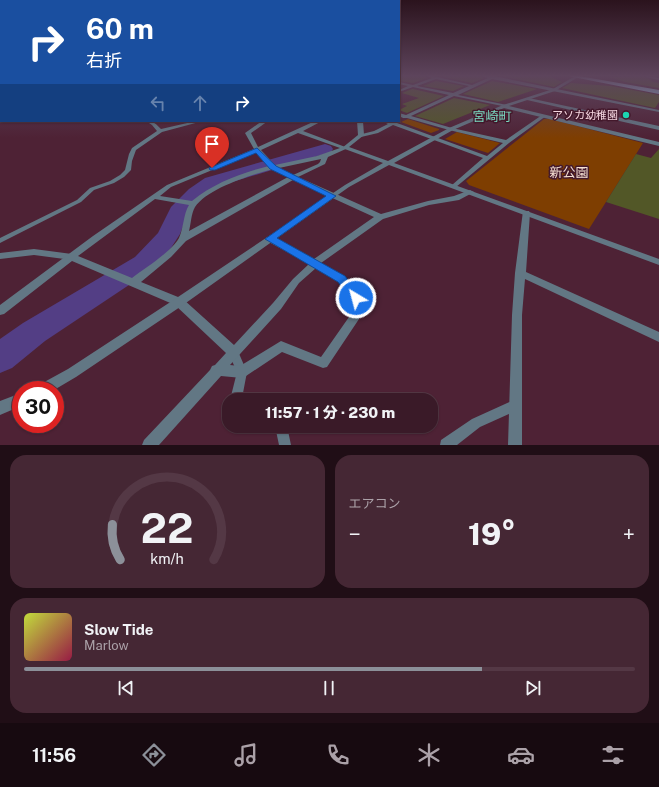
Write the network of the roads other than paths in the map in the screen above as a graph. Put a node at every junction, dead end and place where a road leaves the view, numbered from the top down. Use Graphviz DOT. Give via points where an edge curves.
graph roads {
  1 [pos="450,97"];
  2 [pos="462,97"];
  3 [pos="535,97"];
  4 [pos="588,97"];
  5 [pos="529,99"];
  6 [pos="505,106"];
  7 [pos="659,111"];
  8 [pos="400,114"];
  9 [pos="407,116"];
  10 [pos="544,116"];
  11 [pos="400,120"];
  12 [pos="150,122"];
  13 [pos="197,122"];
  14 [pos="263,122"];
  15 [pos="317,122"];
  16 [pos="360,122"];
  17 [pos="396,122"];
  18 [pos="659,128"];
  19 [pos="451,129"];
  20 [pos="160,131"];
  21 [pos="299,131"];
  22 [pos="361,135"];
  23 [pos="436,138"];
  24 [pos="507,142"];
  25 [pos="659,144"];
  26 [pos="345,148"];
  27 [pos="257,150"];
  28 [pos="325,156"];
  29 [pos="488,158"];
  30 [pos="270,164"];
  31 [pos="388,164"];
  32 [pos="292,177"];
  33 [pos="454,186"];
  34 [pos="470,192"];
  35 [pos="332,196"];
  36 [pos="153,197"];
  37 [pos="194,204"];
  38 [pos="526,212"];
  39 [pos="380,217"];
  40 [pos="182,239"];
  41 [pos="270,239"];
  42 [pos="0,241"];
  43 [pos="0,256"];
  44 [pos="72,257"];
  45 [pos="659,262"];
  46 [pos="315,264"];
  47 [pos="520,273"];
  48 [pos="133,282"];
  49 [pos="180,302"];
  50 [pos="0,311"];
  51 [pos="659,337"];
  52 [pos="233,352"];
  53 [pos="216,370"];
  54 [pos="242,372"];
  55 [pos="58,381"];
  56 [pos="238,393"];
  57 [pos="12,403"];
  58 [pos="516,405"];
  59 [pos="0,408"];
  60 [pos="282,433"];
  61 [pos="149,445"];
  62 [pos="285,445"];
  63 [pos="446,445"];
  64 [pos="515,445"];
  1 -- 9 [label="street"];
  2 -- 6 [label="street"];
  3 -- 5 [label="street"];
  4 -- 7 [label="street"];
  5 -- 6 [label="street"];
  5 -- 18 [label="street"];
  6 -- 10 [label="street"];
  6 -- 19 [label="street"];
  8 -- 9 [label="street"];
  9 -- 11 [label="street"];
  9 -- 19 [label="street"];
  10 -- 24 [label="street"];
  10 -- 25 [label="street"];
  12 -- 20 [label="lane"];
  13 -- 20 [label="lane"];
  14 -- 27 [label="street" via="248,133"];
  15 -- 21 [label="street"];
  16 -- 22 [label="street"];
  17 -- 22 [label="street" via="376,132"];
  17 -- 23 [label="street"];
  19 -- 23 [label="street"];
  19 -- 24 [label="street"];
  20 -- 42 [label="lane" via="134,148 128,170 122,176 92,189 79,200"];
  21 -- 26 [label="street"];
  21 -- 27 [label="street"];
  22 -- 26 [label="street"];
  23 -- 29 [label="street"];
  23 -- 31 [label="street"];
  24 -- 29 [label="street"];
  26 -- 28 [label="street"];
  26 -- 31 [label="street"];
  27 -- 30 [label="street"];
  27 -- 36 [label="street" via="169,186"];
  28 -- 30 [label="street"];
  28 -- 32 [label="street" via="323,163"];
  29 -- 33 [label="street"];
  30 -- 32 [label="street"];
  30 -- 37 [label="street" via="224,184"];
  31 -- 33 [label="street"];
  31 -- 35 [label="street"];
  32 -- 35 [label="street"];
  32 -- 40 [label="street"];
  33 -- 34 [label="street"];
  34 -- 38 [label="street"];
  34 -- 39 [label="street" via="456,198"];
  35 -- 39 [label="street"];
  35 -- 41 [label="street"];
  36 -- 37 [label="street"];
  36 -- 44 [label="street"];
  37 -- 40 [label="street" via="189,212"];
  38 -- 45 [label="street"];
  38 -- 47 [label="street"];
  39 -- 46 [label="street"];
  40 -- 48 [label="street"];
  41 -- 46 [label="street"];
  41 -- 49 [label="street"];
  43 -- 44 [label="lane" via="34,252"];
  44 -- 48 [label="street"];
  44 -- 50 [label="street"];
  46 -- 52 [label="street" via="296,281 277,306"];
  46 -- 54 [label="street" via="342,279 362,307 323,363 281,346"];
  47 -- 51 [label="street"];
  47 -- 58 [label="street"];
  48 -- 49 [label="street"];
  49 -- 52 [label="street"];
  49 -- 55 [label="street"];
  52 -- 53 [label="street"];
  52 -- 54 [label="lane"];
  53 -- 54 [label="street"];
  53 -- 61 [label="street"];
  54 -- 56 [label="lane"];
  57 -- 59 [label="street"];
  58 -- 63 [label="lane" via="476,423"];
  58 -- 64 [label="street"];
  60 -- 62 [label="lane"];
}
